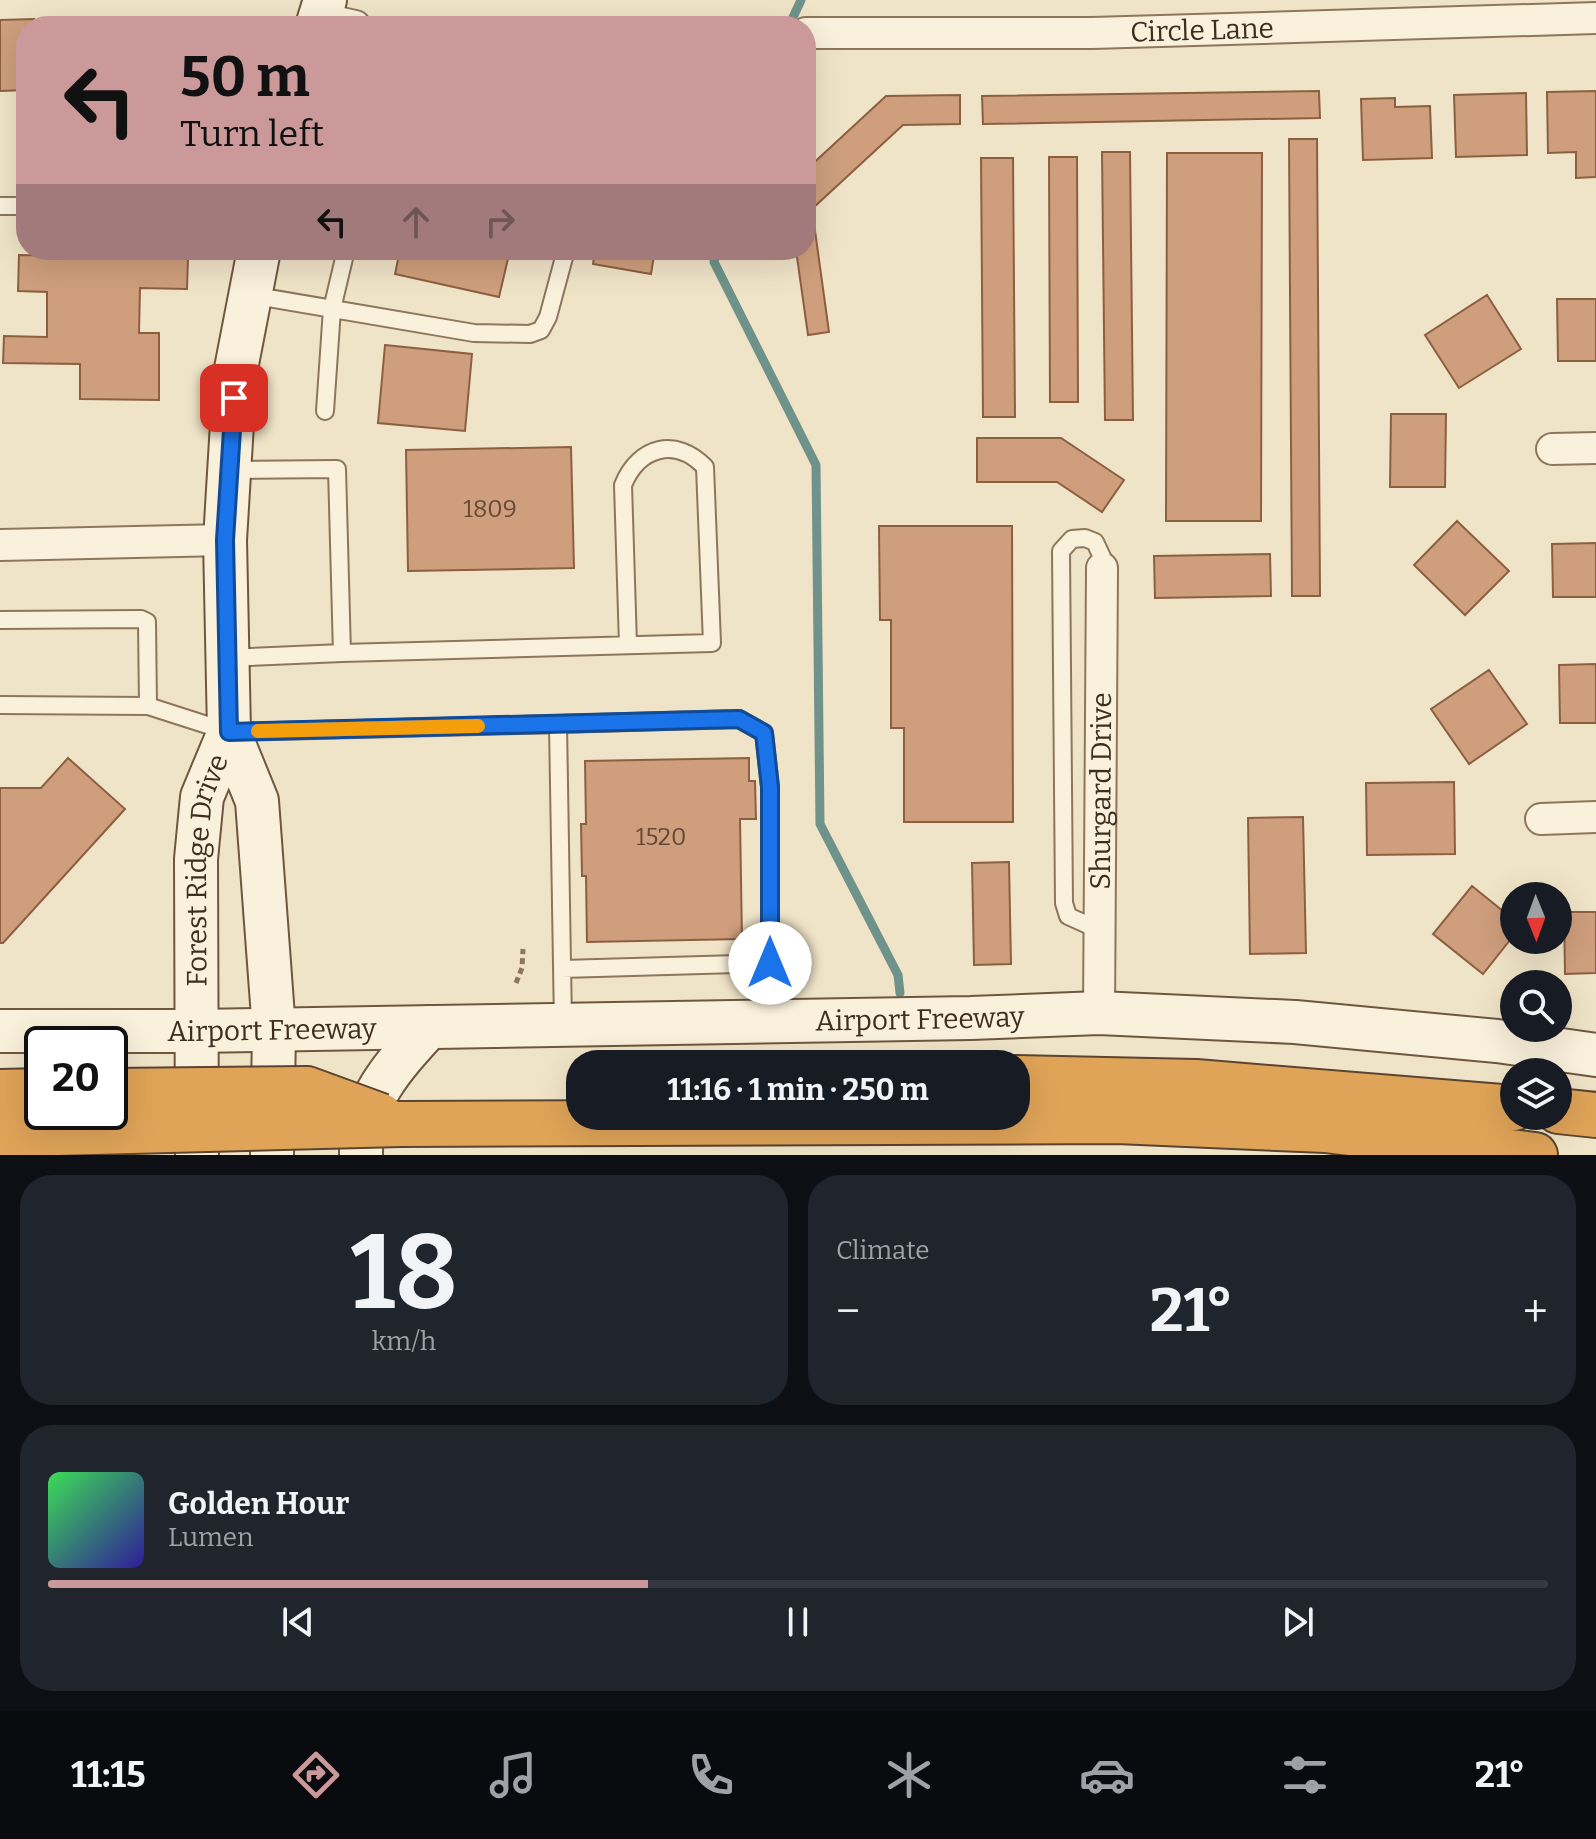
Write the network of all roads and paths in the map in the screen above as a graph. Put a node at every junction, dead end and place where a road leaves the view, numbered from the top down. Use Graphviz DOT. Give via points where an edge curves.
graph roads {
  1 [pos="1596,18"];
  2 [pos="816,33"];
  3 [pos="257,260"];
  4 [pos="344,260"];
  5 [pos="563,260"];
  6 [pos="250,294"];
  7 [pos="332,309"];
  8 [pos="325,411"];
  9 [pos="1596,448"];
  10 [pos="1552,449"];
  11 [pos="229,470"];
  12 [pos="225,540"];
  13 [pos="0,545"];
  14 [pos="1102,568"];
  15 [pos="0,620"];
  16 [pos="628,645"];
  17 [pos="342,653"];
  18 [pos="228,658"];
  19 [pos="0,705"];
  20 [pos="148,706"];
  21 [pos="558,724"];
  22 [pos="229,732"];
  23 [pos="1596,817"];
  24 [pos="1541,819"];
  25 [pos="1099,930"];
  26 [pos="523,949"];
  27 [pos="562,969"];
  28 [pos="516,983"];
  29 [pos="1099,1013"];
  30 [pos="563,1024"];
  31 [pos="429,1027"];
  32 [pos="274,1030"];
  33 [pos="0,1031"];
  34 [pos="196,1031"];
  35 [pos="24,1033"];
  36 [pos="128,1035"];
  37 [pos="1596,1055"];
  38 [pos="1030,1078"];
  39 [pos="24,1091"];
  40 [pos="0,1092"];
  41 [pos="128,1092"];
  42 [pos="1500,1107"];
  43 [pos="1572,1112"];
  44 [pos="1596,1115"];
  45 [pos="1030,1120"];
  46 [pos="566,1122"];
  47 [pos="419,1124"];
  48 [pos="114,1130"];
  49 [pos="0,1135"];
  50 [pos="114,1155"];
  51 [pos="197,1155"];
  52 [pos="272,1155"];
  53 [pos="361,1155"];
  54 [pos="1535,1155"];
  1 -- 2 [label="street, Circle Lane" via="1092,33"];
  3 -- 6 [label="main road, Forest Ridge Drive"];
  4 -- 7 [label="lane"];
  5 -- 7 [label="lane" via="548,317 541,330 530,334 474,333"];
  6 -- 7 [label="lane"];
  6 -- 11 [label="main road, Forest Ridge Drive" via="235,374"];
  7 -- 8 [label="lane"];
  9 -- 10 [label="street"];
  11 -- 12 [label="main road, Forest Ridge Drive"];
  11 -- 17 [label="lane" via="337,469"];
  12 -- 13 [label="street"];
  12 -- 18 [label="main road, Forest Ridge Drive"];
  14 -- 25 [label="street, Shurgard Drive"];
  14 -- 25 [label="lane" via="1095,542 1072,539 1061,551 1064,903 1068,916"];
  15 -- 20 [label="lane" via="147,622"];
  16 -- 16 [label="lane" via="712,643 705,467 694,455 676,448 635,462 623,485"];
  16 -- 17 [label="lane"];
  17 -- 18 [label="lane"];
  18 -- 22 [label="main road, Forest Ridge Drive"];
  19 -- 20 [label="lane"];
  20 -- 22 [label="lane"];
  21 -- 22 [label="lane"];
  21 -- 27 [label="lane"];
  21 -- 27 [label="lane" via="739,719 764,733 770,787 770,963"];
  22 -- 32 [label="main road, Forest Ridge Drive" via="257,801"];
  22 -- 34 [label="main road, Forest Ridge Drive" via="202,797 196,859"];
  23 -- 24 [label="street"];
  25 -- 29 [label="street, Shurgard Drive"];
  26 -- 28 [label="path"];
  27 -- 30 [label="lane"];
  29 -- 30 [label="main road, Airport Freeway"];
  29 -- 37 [label="main road, Airport Freeway" via="1295,1022"];
  30 -- 31 [label="main road, Airport Freeway"];
  31 -- 32 [label="main road, Airport Freeway"];
  31 -- 53 [label="main road" via="384,1078 369,1108"];
  32 -- 34 [label="main road, Airport Freeway"];
  32 -- 52 [label="main road, Forest Ridge Drive"];
  33 -- 35 [label="main road, Airport Freeway"];
  34 -- 36 [label="main road, Airport Freeway"];
  34 -- 51 [label="main road, Forest Ridge Drive"];
  38 -- 42 [label="highway" via="1196,1082"];
  39 -- 40 [label="highway"];
  41 -- 47 [label="highway, bridge" via="307,1089"];
  43 -- 44 [label="highway"];
  45 -- 54 [label="highway" via="1293,1129"];
  46 -- 47 [label="highway"];
  47 -- 49 [label="highway, bridge"];
  48 -- 50 [label="main road"];
}
